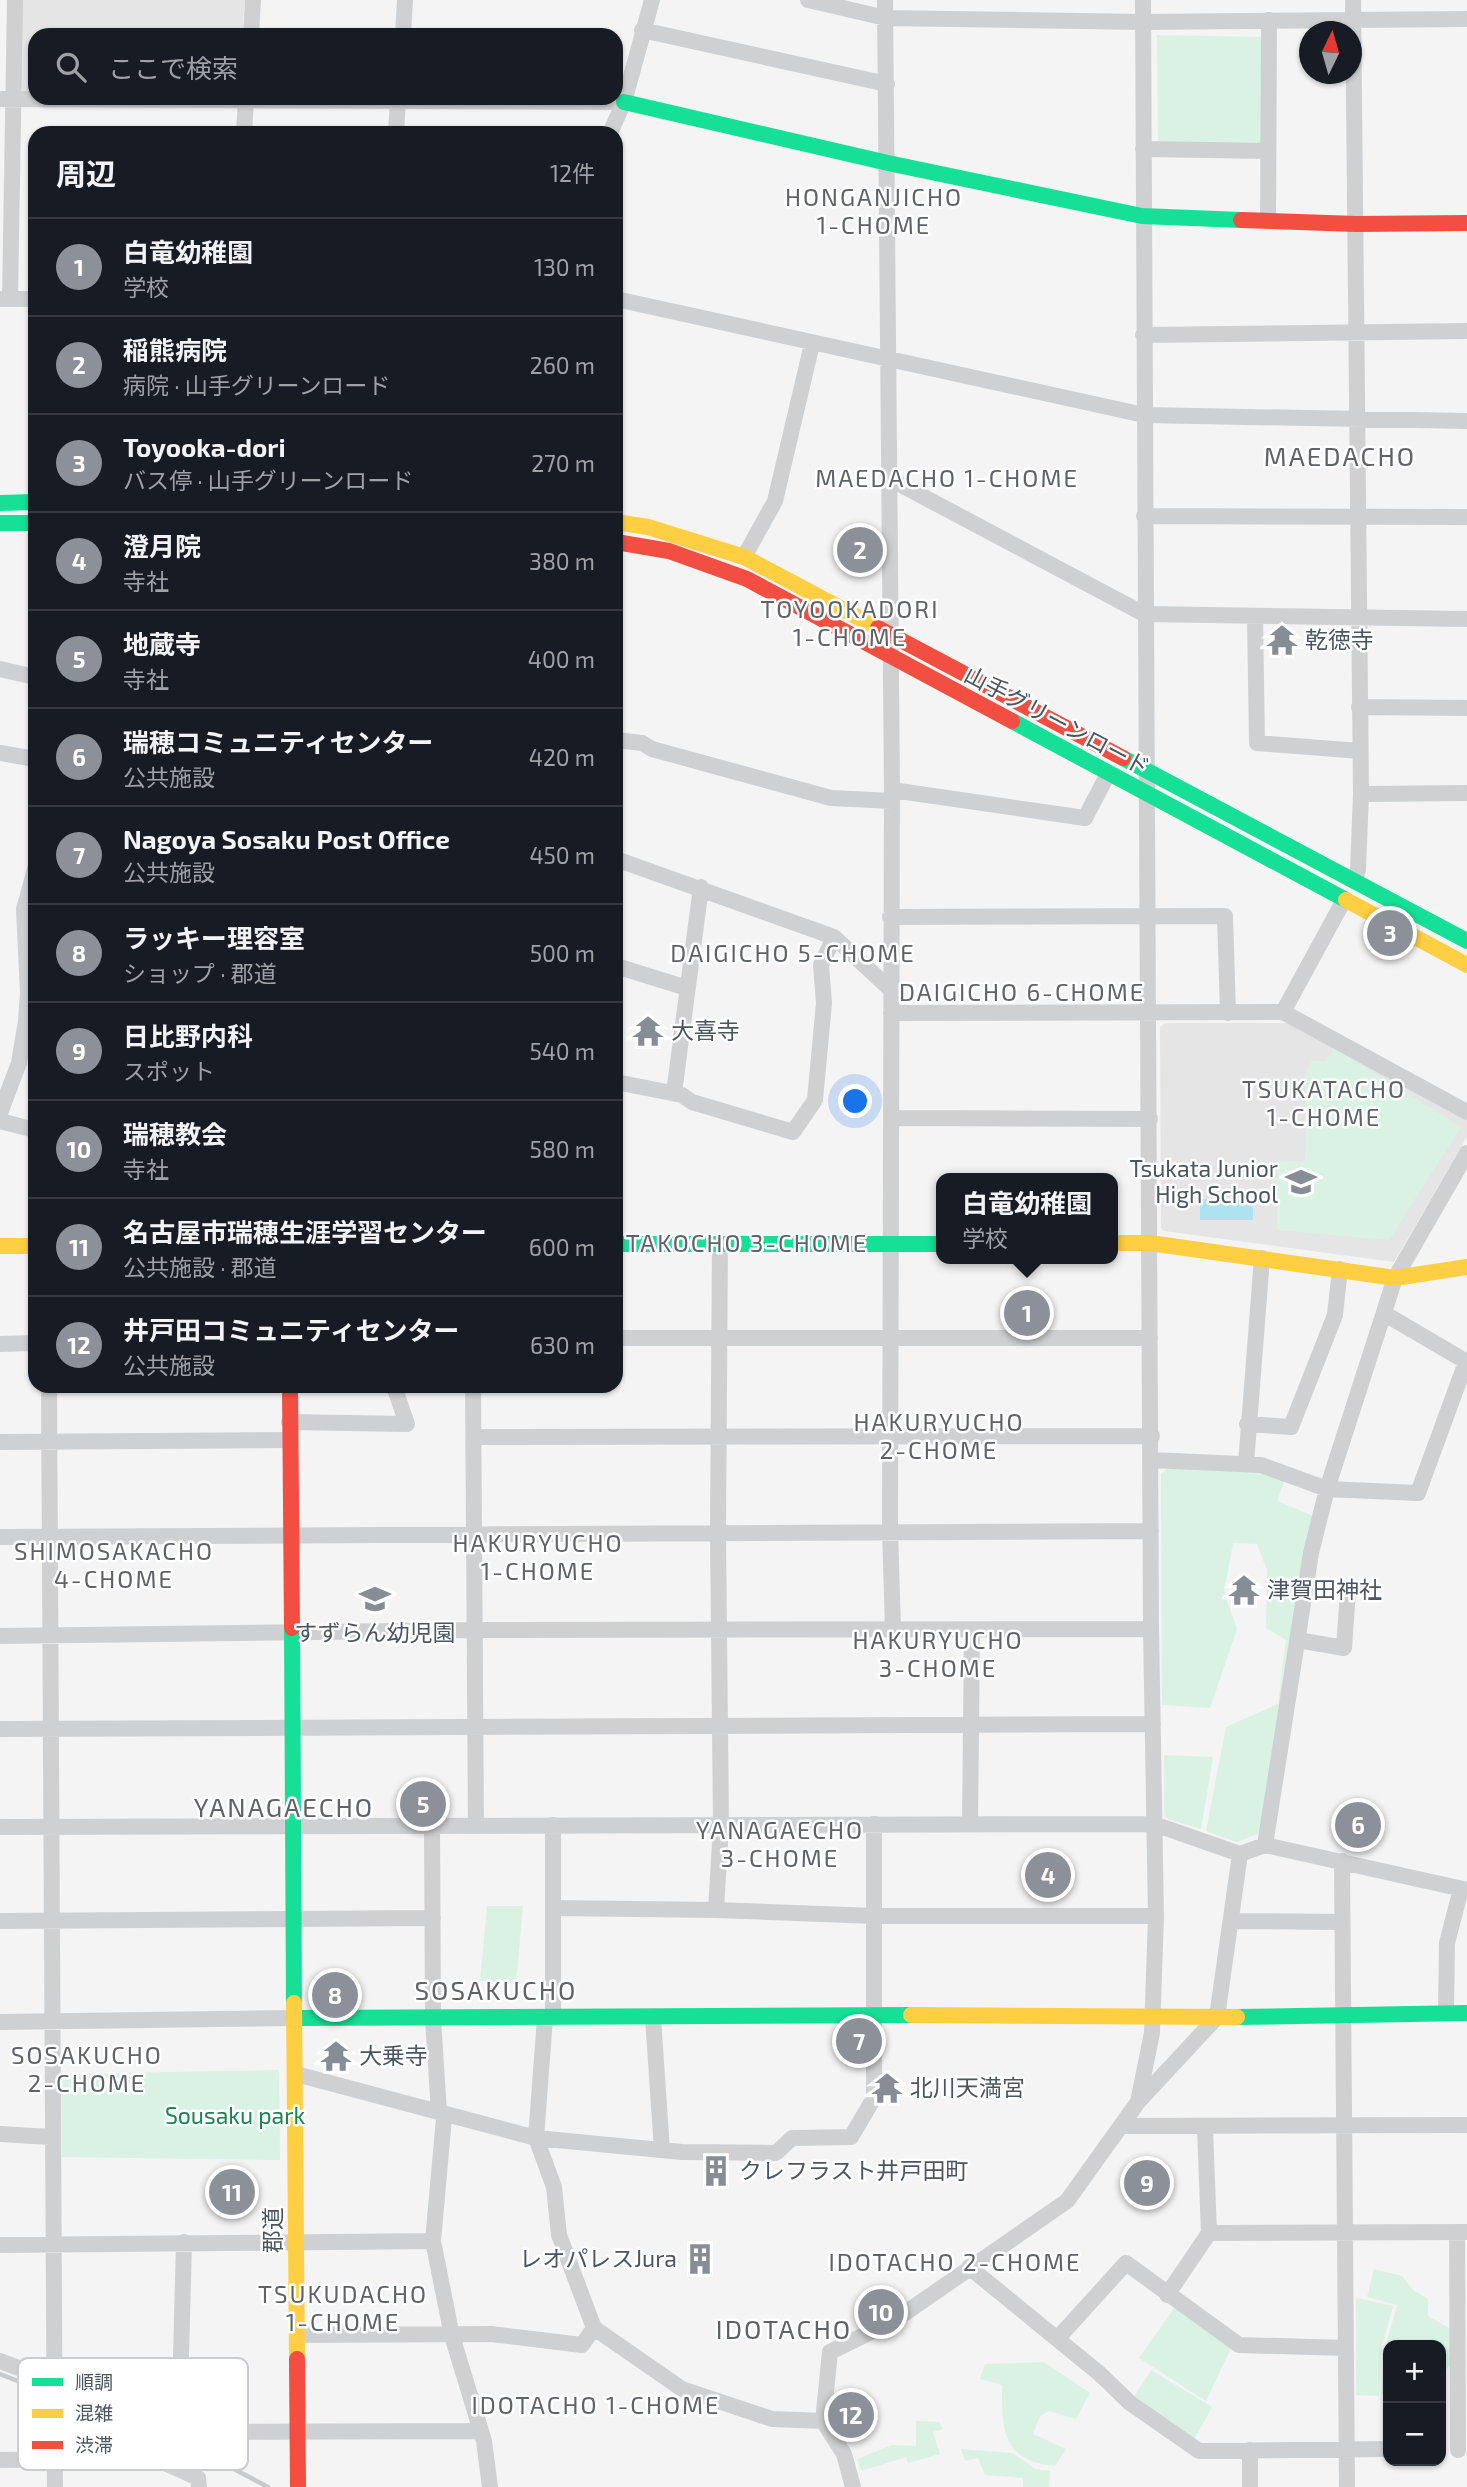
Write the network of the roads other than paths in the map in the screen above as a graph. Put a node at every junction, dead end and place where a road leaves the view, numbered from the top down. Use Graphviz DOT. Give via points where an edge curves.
graph roads {
  1 [pos="15,0"];
  2 [pos="253,0"];
  3 [pos="405,0"];
  4 [pos="652,0"];
  5 [pos="808,0"];
  6 [pos="885,0"];
  7 [pos="1143,0"];
  8 [pos="1353,0"];
  9 [pos="886,18"];
  10 [pos="1354,19"];
  11 [pos="1467,19"];
  12 [pos="1269,20"];
  13 [pos="1143,22"];
  14 [pos="251,28"];
  15 [pos="403,28"];
  16 [pos="642,30"];
  17 [pos="887,84"];
  18 [pos="7,99"];
  19 [pos="28,99"];
  20 [pos="624,102"];
  21 [pos="246,105"];
  22 [pos="398,105"];
  23 [pos="623,105"];
  24 [pos="244,126"];
  25 [pos="396,126"];
  26 [pos="613,126"];
  27 [pos="1143,149"];
  28 [pos="1268,151"];
  29 [pos="888,163"];
  30 [pos="1142,216"];
  31 [pos="1268,221"];
  32 [pos="1467,223"];
  33 [pos="1356,224"];
  34 [pos="5,299"];
  35 [pos="28,299"];
  36 [pos="623,301"];
  37 [pos="1467,331"];
  38 [pos="1356,332"];
  39 [pos="1143,335"];
  40 [pos="812,344"];
  41 [pos="889,358"];
  42 [pos="1144,415"];
  43 [pos="1357,421"];
  44 [pos="1467,421"];
  45 [pos="890,479"];
  46 [pos="28,502"];
  47 [pos="0,503"];
  48 [pos="1144,516"];
  49 [pos="1358,517"];
  50 [pos="1467,517"];
  51 [pos="0,523"];
  52 [pos="28,523"];
  53 [pos="623,523"];
  54 [pos="623,543"];
  55 [pos="744,557"];
  56 [pos="1144,614"];
  57 [pos="1255,617"];
  58 [pos="1359,619"];
  59 [pos="1467,619"];
  60 [pos="889,633"];
  61 [pos="891,660"];
  62 [pos="0,669"];
  63 [pos="28,675"];
  64 [pos="1359,707"];
  65 [pos="1467,708"];
  66 [pos="623,741"];
  67 [pos="1360,751"];
  68 [pos="0,753"];
  69 [pos="28,758"];
  70 [pos="1108,774"];
  71 [pos="1149,774"];
  72 [pos="1467,793"];
  73 [pos="1361,794"];
  74 [pos="892,795"];
  75 [pos="1149,795"];
  76 [pos="623,861"];
  77 [pos="1354,881"];
  78 [pos="701,887"];
  79 [pos="28,894"];
  80 [pos="1344,900"];
  81 [pos="1148,916"];
  82 [pos="890,917"];
  83 [pos="834,937"];
  84 [pos="1467,941"];
  85 [pos="1467,965"];
  86 [pos="623,968"];
  87 [pos="28,982"];
  88 [pos="28,982"];
  89 [pos="687,988"];
  90 [pos="890,989"];
  91 [pos="1283,1012"];
  92 [pos="891,1013"];
  93 [pos="1227,1013"];
  94 [pos="1149,1014"];
  95 [pos="623,1083"];
  96 [pos="674,1093"];
  97 [pos="1467,1112"];
  98 [pos="0,1113"];
  99 [pos="891,1118"];
  100 [pos="1150,1119"];
  101 [pos="0,1121"];
  102 [pos="28,1128"];
  103 [pos="1467,1153"];
  104 [pos="720,1243"];
  105 [pos="1118,1243"];
  106 [pos="1150,1243"];
  107 [pos="623,1244"];
  108 [pos="892,1244"];
  109 [pos="936,1244"];
  110 [pos="0,1246"];
  111 [pos="28,1246"];
  112 [pos="1262,1258"];
  113 [pos="1467,1267"];
  114 [pos="1340,1269"];
  115 [pos="1395,1278"];
  116 [pos="1385,1314"];
  117 [pos="623,1338"];
  118 [pos="718,1338"];
  119 [pos="1150,1338"];
  120 [pos="890,1339"];
  121 [pos="28,1343"];
  122 [pos="0,1344"];
  123 [pos="1467,1362"];
  124 [pos="49,1393"];
  125 [pos="290,1393"];
  126 [pos="396,1393"];
  127 [pos="473,1393"];
  128 [pos="289,1422"];
  129 [pos="1247,1424"];
  130 [pos="890,1436"];
  131 [pos="1152,1436"];
  132 [pos="474,1437"];
  133 [pos="718,1437"];
  134 [pos="290,1440"];
  135 [pos="0,1442"];
  136 [pos="50,1442"];
  137 [pos="1152,1460"];
  138 [pos="1247,1464"];
  139 [pos="1327,1489"];
  140 [pos="890,1531"];
  141 [pos="1152,1531"];
  142 [pos="718,1533"];
  143 [pos="474,1535"];
  144 [pos="292,1536"];
  145 [pos="0,1537"];
  146 [pos="49,1537"];
  147 [pos="1348,1591"];
  148 [pos="893,1629"];
  149 [pos="1151,1629"];
  150 [pos="476,1630"];
  151 [pos="719,1630"];
  152 [pos="972,1630"];
  153 [pos="292,1633"];
  154 [pos="0,1636"];
  155 [pos="49,1636"];
  156 [pos="1298,1640"];
  157 [pos="1153,1724"];
  158 [pos="973,1725"];
  159 [pos="719,1726"];
  160 [pos="477,1727"];
  161 [pos="292,1728"];
  162 [pos="0,1729"];
  163 [pos="50,1729"];
  164 [pos="970,1824"];
  165 [pos="1154,1824"];
  166 [pos="552,1825"];
  167 [pos="721,1825"];
  168 [pos="874,1825"];
  169 [pos="293,1826"];
  170 [pos="432,1826"];
  171 [pos="476,1826"];
  172 [pos="0,1827"];
  173 [pos="50,1827"];
  174 [pos="1265,1845"];
  175 [pos="1240,1854"];
  176 [pos="1342,1861"];
  177 [pos="1464,1889"];
  178 [pos="553,1908"];
  179 [pos="716,1910"];
  180 [pos="873,1916"];
  181 [pos="1156,1916"];
  182 [pos="433,1918"];
  183 [pos="295,1919"];
  184 [pos="0,1921"];
  185 [pos="52,1921"];
  186 [pos="1232,1921"];
  187 [pos="1342,1922"];
  188 [pos="1446,2013"];
  189 [pos="1467,2013"];
  190 [pos="1343,2014"];
  191 [pos="1153,2015"];
  192 [pos="874,2017"];
  193 [pos="1217,2017"];
  194 [pos="294,2018"];
  195 [pos="549,2018"];
  196 [pos="653,2018"];
  197 [pos="433,2019"];
  198 [pos="0,2022"];
  199 [pos="52,2023"];
  200 [pos="296,2074"];
  201 [pos="1138,2102"];
  202 [pos="439,2112"];
  203 [pos="1467,2125"];
  204 [pos="1123,2126"];
  205 [pos="1344,2126"];
  206 [pos="1205,2127"];
  207 [pos="0,2134"];
  208 [pos="51,2137"];
  209 [pos="536,2138"];
  210 [pos="662,2150"];
  211 [pos="1346,2232"];
  212 [pos="1462,2232"];
  213 [pos="1209,2233"];
  214 [pos="433,2241"];
  215 [pos="184,2242"];
  216 [pos="296,2242"];
  217 [pos="53,2244"];
  218 [pos="0,2245"];
  219 [pos="969,2266"];
  220 [pos="1167,2295"];
  221 [pos="594,2328"];
  222 [pos="297,2335"];
  223 [pos="452,2336"];
  224 [pos="1057,2339"];
  225 [pos="1462,2342"];
  226 [pos="1346,2348"];
  227 [pos="55,2358"];
  228 [pos="181,2358"];
  229 [pos="0,2361"];
  230 [pos="18,2368"];
  231 [pos="823,2421"];
  232 [pos="481,2431"];
  233 [pos="248,2435"];
  234 [pos="298,2438"];
  235 [pos="1346,2448"];
  236 [pos="1383,2449"];
  237 [pos="1463,2450"];
  238 [pos="1250,2451"];
  239 [pos="0,2460"];
  240 [pos="18,2460"];
  241 [pos="180,2470"];
  242 [pos="199,2487"];
  243 [pos="290,2487"];
  244 [pos="298,2487"];
  245 [pos="490,2487"];
  246 [pos="853,2487"];
  247 [pos="1250,2487"];
  248 [pos="1347,2487"];
  1 -- 18 [label="street"];
  2 -- 14 [label="street"];
  3 -- 15 [label="street"];
  4 -- 16 [label="street"];
  5 -- 9 [label="street"];
  6 -- 9 [label="street"];
  7 -- 13 [label="street"];
  8 -- 10 [label="street"];
  9 -- 13 [label="street"];
  9 -- 17 [label="street"];
  10 -- 11 [label="street"];
  10 -- 12 [label="street"];
  10 -- 33 [label="street"];
  12 -- 13 [label="street"];
  12 -- 28 [label="street"];
  13 -- 27 [label="street"];
  16 -- 17 [label="street"];
  16 -- 20 [label="street"];
  17 -- 29 [label="street"];
  18 -- 19 [label="street"];
  18 -- 34 [label="street"];
  20 -- 29 [label="street"];
  21 -- 24 [label="street"];
  22 -- 25 [label="street"];
  23 -- 26 [label="street"];
  27 -- 28 [label="street"];
  27 -- 30 [label="street"];
  28 -- 31 [label="street"];
  29 -- 30 [label="street"];
  29 -- 41 [label="street"];
  30 -- 31 [label="street"];
  30 -- 39 [label="street"];
  31 -- 33 [label="street"];
  32 -- 33 [label="street"];
  33 -- 38 [label="street"];
  34 -- 35 [label="street"];
  36 -- 40 [label="street"];
  37 -- 38 [label="street"];
  38 -- 39 [label="street"];
  38 -- 43 [label="street"];
  39 -- 42 [label="street"];
  40 -- 41 [label="street"];
  40 -- 55 [label="street" via="775,501"];
  41 -- 42 [label="street"];
  41 -- 45 [label="street"];
  42 -- 43 [label="street"];
  42 -- 48 [label="street"];
  43 -- 44 [label="street"];
  43 -- 49 [label="street"];
  45 -- 56 [label="street"];
  45 -- 60 [label="street"];
  46 -- 47 [label="street"];
  48 -- 49 [label="street"];
  48 -- 56 [label="street"];
  49 -- 50 [label="street"];
  49 -- 58 [label="street"];
  51 -- 52 [label="street"];
  53 -- 55 [label="street, 山手グリーンロード"];
  54 -- 61 [label="street, 山手グリーンロード" via="669,551 747,579"];
  55 -- 60 [label="street, 山手グリーンロード"];
  56 -- 57 [label="street"];
  56 -- 71 [label="street"];
  57 -- 58 [label="street"];
  57 -- 67 [label="street" via="1257,743"];
  58 -- 59 [label="street"];
  58 -- 64 [label="street"];
  60 -- 61 [label="street"];
  60 -- 71 [label="street, 山手グリーンロード"];
  61 -- 70 [label="street, 山手グリーンロード"];
  61 -- 74 [label="street"];
  62 -- 63 [label="street"];
  64 -- 65 [label="street"];
  64 -- 67 [label="street"];
  66 -- 74 [label="street" via="831,798"];
  67 -- 73 [label="street"];
  68 -- 69 [label="street"];
  70 -- 74 [label="street" via="1085,818"];
  70 -- 75 [label="street, 山手グリーンロード"];
  71 -- 75 [label="street"];
  71 -- 77 [label="street, 山手グリーンロード"];
  72 -- 73 [label="street"];
  73 -- 77 [label="street"];
  74 -- 82 [label="street"];
  75 -- 80 [label="street, 山手グリーンロード"];
  75 -- 81 [label="street"];
  76 -- 78 [label="street"];
  77 -- 84 [label="street, 山手グリーンロード"];
  78 -- 83 [label="street"];
  78 -- 89 [label="street"];
  79 -- 87 [label="street" via="24,909"];
  80 -- 85 [label="street, 山手グリーンロード"];
  80 -- 91 [label="street"];
  81 -- 82 [label="street"];
  81 -- 93 [label="street" via="1225,916"];
  81 -- 94 [label="street"];
  82 -- 90 [label="street"];
  83 -- 90 [label="street"];
  83 -- 96 [label="street" via="821,965 821,1050 815,1100 793,1132"];
  86 -- 89 [label="street"];
  88 -- 98 [label="street" via="19,1063"];
  89 -- 96 [label="street"];
  90 -- 92 [label="street"];
  91 -- 93 [label="street"];
  91 -- 97 [label="street"];
  92 -- 94 [label="street"];
  92 -- 99 [label="street"];
  93 -- 94 [label="street"];
  94 -- 100 [label="street"];
  95 -- 96 [label="street"];
  99 -- 100 [label="street"];
  99 -- 108 [label="street"];
  100 -- 106 [label="street"];
  101 -- 102 [label="street"];
  103 -- 115 [label="street"];
  104 -- 107 [label="street"];
  104 -- 108 [label="street"];
  104 -- 118 [label="street"];
  105 -- 106 [label="street"];
  106 -- 112 [label="street"];
  106 -- 119 [label="street"];
  108 -- 109 [label="street"];
  108 -- 120 [label="street"];
  110 -- 111 [label="street"];
  112 -- 114 [label="street"];
  112 -- 129 [label="street"];
  113 -- 115 [label="street"];
  114 -- 115 [label="street"];
  114 -- 129 [label="street" via="1335,1315 1291,1427"];
  115 -- 116 [label="street"];
  116 -- 123 [label="street"];
  116 -- 139 [label="street"];
  117 -- 118 [label="street"];
  118 -- 120 [label="street"];
  118 -- 133 [label="street"];
  119 -- 120 [label="street"];
  119 -- 131 [label="street"];
  120 -- 130 [label="street"];
  121 -- 122 [label="street"];
  123 -- 139 [label="street" via="1418,1493"];
  124 -- 136 [label="street"];
  125 -- 128 [label="street, 郡道"];
  126 -- 128 [label="street" via="407,1424"];
  127 -- 132 [label="street"];
  128 -- 134 [label="street, 郡道"];
  129 -- 138 [label="street"];
  130 -- 131 [label="street"];
  130 -- 133 [label="street"];
  130 -- 140 [label="street"];
  131 -- 137 [label="street"];
  132 -- 133 [label="street"];
  132 -- 143 [label="street"];
  133 -- 142 [label="street"];
  134 -- 136 [label="street"];
  134 -- 144 [label="street, 郡道"];
  135 -- 136 [label="street"];
  136 -- 146 [label="street"];
  137 -- 138 [label="street"];
  137 -- 141 [label="street"];
  138 -- 139 [label="street"];
  139 -- 156 [label="street" via="1311,1553"];
  140 -- 141 [label="street"];
  140 -- 142 [label="street"];
  140 -- 148 [label="street"];
  141 -- 149 [label="street"];
  142 -- 143 [label="street"];
  142 -- 151 [label="street"];
  143 -- 144 [label="street"];
  143 -- 150 [label="street"];
  144 -- 146 [label="street"];
  144 -- 153 [label="street, 郡道"];
  145 -- 146 [label="street"];
  146 -- 155 [label="street"];
  147 -- 156 [label="street" via="1344,1648"];
  148 -- 151 [label="street"];
  148 -- 152 [label="street"];
  149 -- 152 [label="street"];
  149 -- 157 [label="street"];
  150 -- 151 [label="street"];
  150 -- 153 [label="street"];
  150 -- 160 [label="street"];
  151 -- 159 [label="street"];
  152 -- 158 [label="street"];
  153 -- 155 [label="street"];
  153 -- 161 [label="street, 郡道"];
  154 -- 155 [label="street"];
  155 -- 163 [label="street"];
  156 -- 174 [label="street"];
  157 -- 158 [label="street"];
  157 -- 165 [label="street"];
  158 -- 159 [label="street"];
  158 -- 164 [label="street"];
  159 -- 160 [label="street"];
  159 -- 167 [label="street"];
  160 -- 161 [label="street"];
  160 -- 171 [label="street"];
  161 -- 163 [label="street"];
  161 -- 169 [label="street, 郡道"];
  162 -- 163 [label="street"];
  163 -- 173 [label="street"];
  164 -- 165 [label="street"];
  164 -- 168 [label="street"];
  165 -- 175 [label="street"];
  165 -- 181 [label="street"];
  166 -- 167 [label="street"];
  166 -- 171 [label="street"];
  166 -- 178 [label="street"];
  167 -- 168 [label="street"];
  167 -- 179 [label="street"];
  168 -- 180 [label="street"];
  169 -- 170 [label="street"];
  169 -- 173 [label="street"];
  169 -- 183 [label="street, 郡道"];
  170 -- 171 [label="street"];
  170 -- 182 [label="street"];
  172 -- 173 [label="street"];
  173 -- 185 [label="street"];
  174 -- 175 [label="street"];
  174 -- 176 [label="street"];
  175 -- 186 [label="street"];
  176 -- 177 [label="street"];
  176 -- 187 [label="street"];
  177 -- 188 [label="street" via="1447,1943"];
  178 -- 179 [label="street"];
  178 -- 195 [label="street"];
  179 -- 180 [label="street"];
  180 -- 181 [label="street"];
  180 -- 192 [label="street"];
  181 -- 191 [label="street"];
  182 -- 183 [label="street"];
  182 -- 197 [label="street"];
  183 -- 185 [label="street"];
  183 -- 194 [label="street, 郡道"];
  184 -- 185 [label="street"];
  185 -- 199 [label="street"];
  186 -- 187 [label="street"];
  186 -- 193 [label="street"];
  187 -- 190 [label="street"];
  188 -- 189 [label="street"];
  188 -- 190 [label="street"];
  190 -- 193 [label="street"];
  190 -- 205 [label="street"];
  191 -- 192 [label="street"];
  191 -- 193 [label="street"];
  191 -- 201 [label="street"];
  192 -- 196 [label="street"];
  192 -- 210 [label="street" via="874,2098 851,2137 792,2138 776,2153"];
  193 -- 201 [label="street"];
  194 -- 197 [label="street"];
  194 -- 199 [label="street"];
  194 -- 200 [label="street, 郡道"];
  195 -- 196 [label="street"];
  195 -- 197 [label="street"];
  195 -- 209 [label="street"];
  196 -- 210 [label="street"];
  197 -- 202 [label="street"];
  198 -- 199 [label="street"];
  199 -- 208 [label="street"];
  200 -- 202 [label="street"];
  200 -- 216 [label="street, 郡道"];
  201 -- 204 [label="street"];
  202 -- 209 [label="street"];
  202 -- 214 [label="street" via="444,2118"];
  203 -- 205 [label="street"];
  204 -- 206 [label="street"];
  204 -- 219 [label="street" via="1067,2201"];
  205 -- 206 [label="street"];
  205 -- 211 [label="street"];
  206 -- 213 [label="street"];
  207 -- 208 [label="street"];
  208 -- 217 [label="street"];
  209 -- 210 [label="street"];
  209 -- 221 [label="street" via="554,2187 559,2235"];
  211 -- 212 [label="street"];
  211 -- 213 [label="street"];
  211 -- 226 [label="street"];
  212 -- 225 [label="street"];
  213 -- 220 [label="street"];
  214 -- 216 [label="street"];
  214 -- 223 [label="street"];
  215 -- 216 [label="street"];
  215 -- 217 [label="street"];
  215 -- 228 [label="street"];
  216 -- 222 [label="street, 郡道"];
  217 -- 218 [label="street"];
  217 -- 227 [label="street"];
  219 -- 224 [label="street"];
  219 -- 231 [label="street" via="895,2320 830,2352"];
  220 -- 224 [label="street" via="1126,2263"];
  220 -- 226 [label="street" via="1239,2345"];
  221 -- 223 [label="street" via="582,2345 491,2334"];
  221 -- 231 [label="street" via="682,2389 772,2419"];
  222 -- 223 [label="street"];
  222 -- 234 [label="street, 郡道"];
  223 -- 232 [label="street"];
  224 -- 238 [label="street" via="1130,2403 1189,2446 1199,2451"];
  225 -- 237 [label="street"];
  226 -- 235 [label="street"];
  229 -- 230 [label="street"];
  231 -- 246 [label="street" via="844,2454"];
  232 -- 234 [label="street"];
  232 -- 245 [label="street"];
  233 -- 234 [label="street"];
  234 -- 243 [label="street"];
  234 -- 244 [label="street"];
  235 -- 236 [label="street"];
  235 -- 238 [label="street"];
  235 -- 248 [label="street"];
  238 -- 247 [label="street"];
  239 -- 240 [label="street"];
  241 -- 242 [label="street" via="198,2478"];
}
